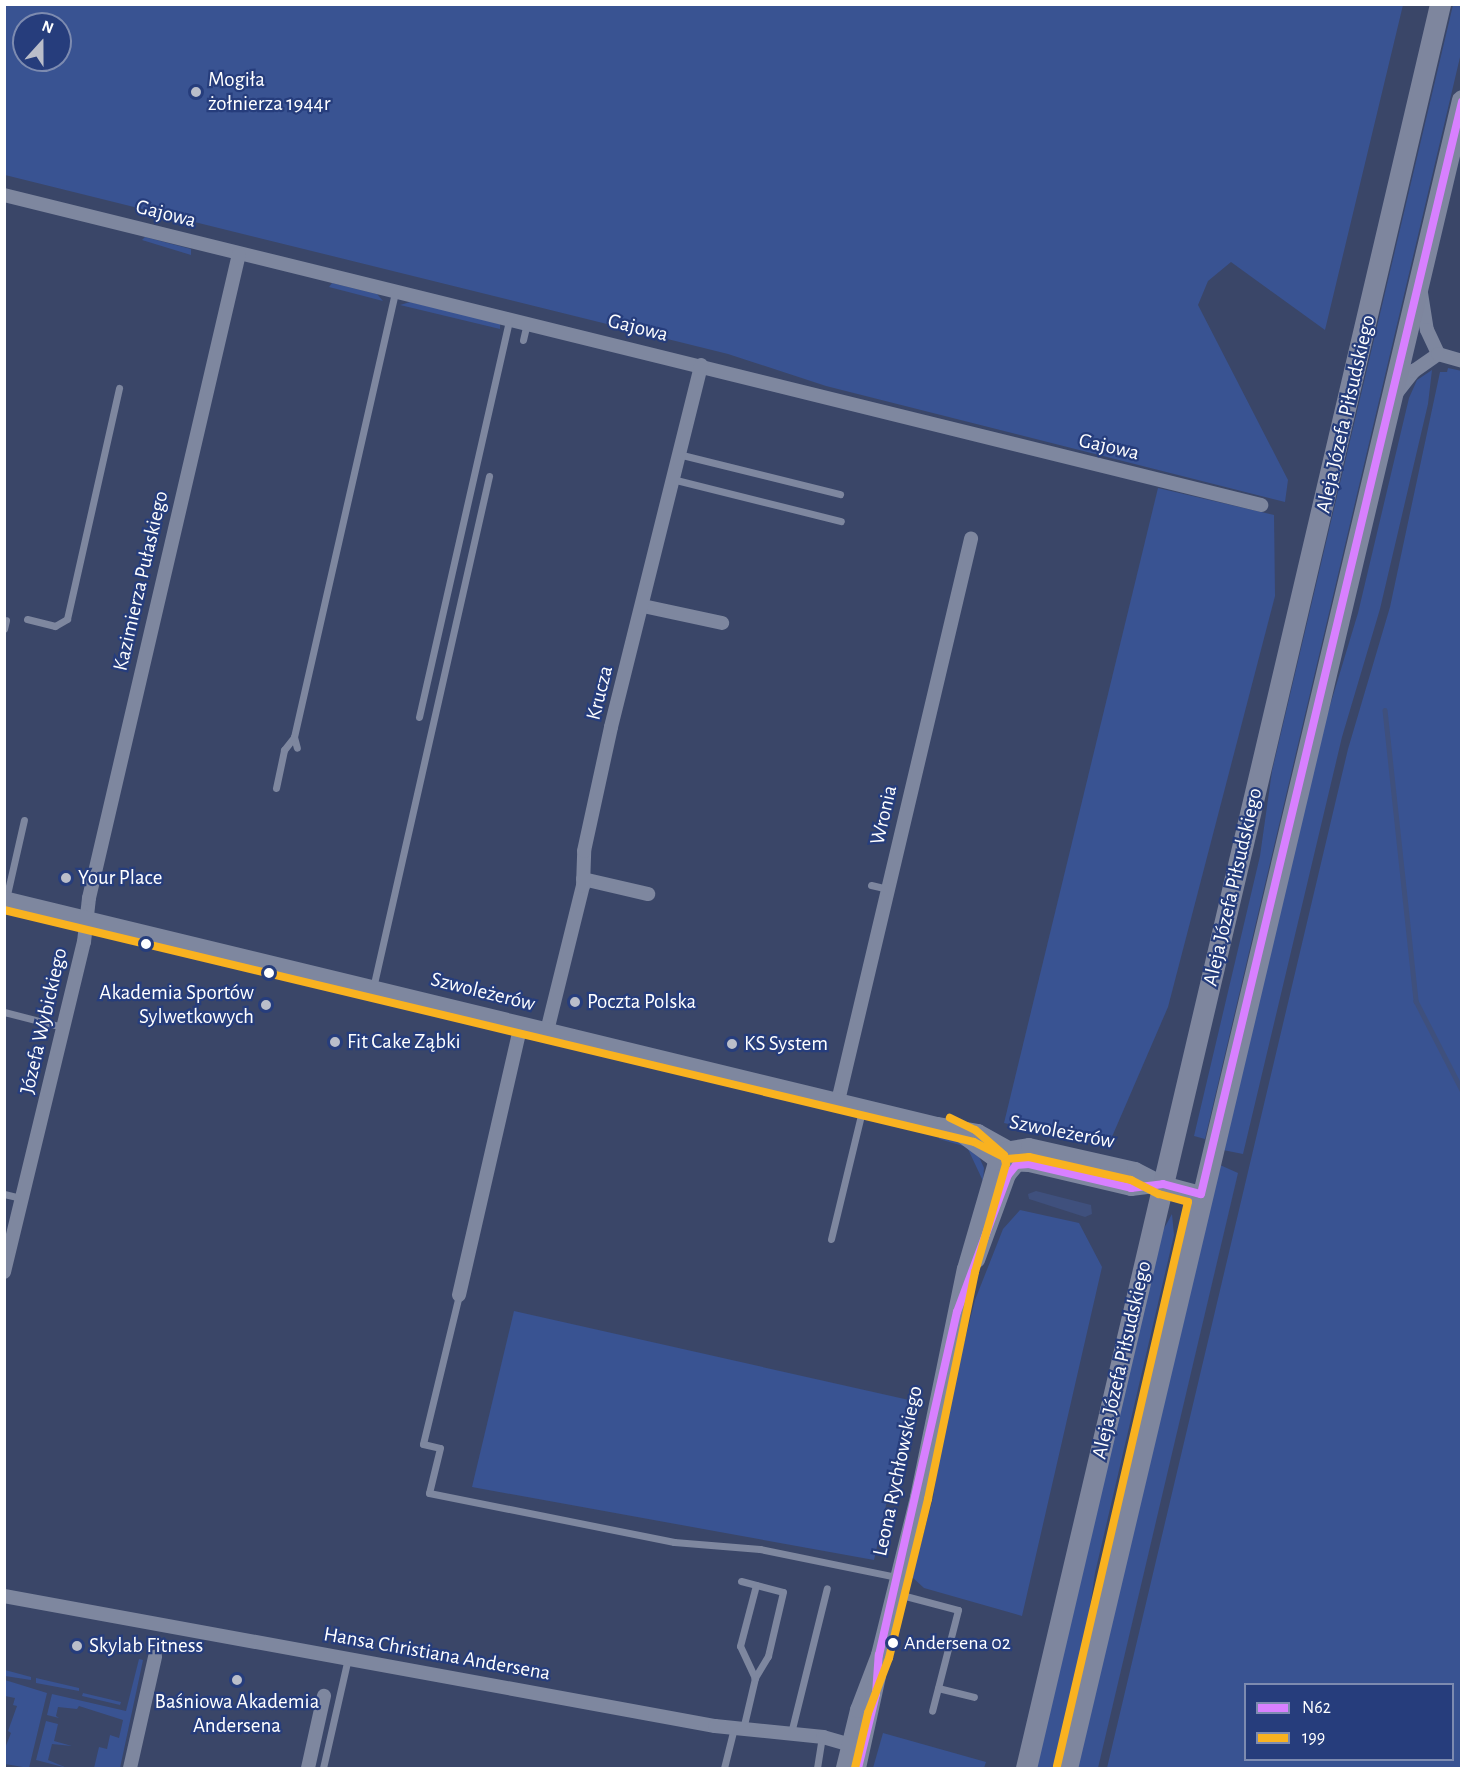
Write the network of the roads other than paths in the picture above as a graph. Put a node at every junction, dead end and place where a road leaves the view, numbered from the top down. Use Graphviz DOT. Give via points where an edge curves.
graph roads {
  1 [pos="1440,4"];
  2 [pos="1461,100"];
  3 [pos="4,195"];
  4 [pos="239,254"];
  5 [pos="1419,280"];
  6 [pos="395,291"];
  7 [pos="509,319"];
  8 [pos="527,323"];
  9 [pos="523,340"];
  10 [pos="1438,354"];
  11 [pos="1461,361"];
  12 [pos="701,365"];
  13 [pos="119,388"];
  14 [pos="1390,401"];
  15 [pos="678,454"];
  16 [pos="489,476"];
  17 [pos="672,479"];
  18 [pos="840,494"];
  19 [pos="1261,505"];
  20 [pos="842,521"];
  21 [pos="971,539"];
  22 [pos="643,606"];
  23 [pos="27,619"];
  24 [pos="6,620"];
  25 [pos="722,624"];
  26 [pos="4,629"];
  27 [pos="419,717"];
  28 [pos="294,737"];
  29 [pos="297,748"];
  30 [pos="276,788"];
  31 [pos="24,820"];
  32 [pos="584,879"];
  33 [pos="871,885"];
  34 [pos="889,889"];
  35 [pos="648,894"];
  36 [pos="5,899"];
  37 [pos="87,918"];
  38 [pos="373,988"];
  39 [pos="4,1012"];
  40 [pos="521,1025"];
  41 [pos="64,1027"];
  42 [pos="548,1031"];
  43 [pos="838,1101"];
  44 [pos="863,1107"];
  45 [pos="954,1123"];
  46 [pos="1009,1149"];
  47 [pos="996,1162"];
  48 [pos="1016,1165"];
  49 [pos="1163,1184"];
  50 [pos="4,1194"];
  51 [pos="1201,1194"];
  52 [pos="23,1199"];
  53 [pos="831,1239"];
  54 [pos="4,1272"];
  55 [pos="459,1295"];
  56 [pos="961,1297"];
  57 [pos="741,1581"];
  58 [pos="756,1585"];
  59 [pos="896,1585"];
  60 [pos="827,1588"];
  61 [pos="4,1596"];
  62 [pos="155,1657"];
  63 [pos="348,1658"];
  64 [pos="755,1678"];
  65 [pos="938,1688"];
  66 [pos="324,1696"];
  67 [pos="974,1697"];
  68 [pos="932,1711"];
  69 [pos="738,1728"];
  70 [pos="791,1733"];
  71 [pos="822,1737"];
  72 [pos="857,1746"];
  73 [pos="130,1768"];
  74 [pos="308,1768"];
  75 [pos="323,1768"];
  76 [pos="724,1768"];
  77 [pos="817,1768"];
  78 [pos="844,1768"];
  79 [pos="858,1768"];
  80 [pos="1026,1768"];
  81 [pos="1067,1768"];
  1 -- 49 [label="main road, Aleja Józefa Piłsudskiego"];
  2 -- 5 [label="main road, Aleja Józefa Piłsudskiego"];
  3 -- 4 [label="street, Gajowa"];
  4 -- 6 [label="street, Gajowa"];
  4 -- 37 [label="street, Kazimierza Pułaskiego"];
  5 -- 10 [label="street" via="1427,330"];
  5 -- 14 [label="main road, Aleja Józefa Piłsudskiego"];
  6 -- 7 [label="street, Gajowa"];
  6 -- 28 [label="lane"];
  7 -- 8 [label="street, Gajowa"];
  7 -- 27 [label="lane"];
  8 -- 9 [label="lane"];
  8 -- 12 [label="street, Gajowa"];
  10 -- 11 [label="street"];
  10 -- 14 [label="street" via="1414,371"];
  12 -- 15 [label="street, Krucza"];
  12 -- 19 [label="street, Gajowa" via="984,440"];
  13 -- 23 [label="lane" via="66,619 55,626"];
  14 -- 51 [label="main road, Aleja Józefa Piłsudskiego"];
  15 -- 17 [label="street, Krucza"];
  15 -- 18 [label="lane"];
  16 -- 38 [label="lane"];
  17 -- 20 [label="lane"];
  17 -- 22 [label="street, Krucza"];
  21 -- 34 [label="street, Wronia"];
  22 -- 25 [label="street"];
  22 -- 32 [label="street, Krucza" via="584,851"];
  24 -- 26 [label="lane"];
  28 -- 29 [label="lane"];
  28 -- 30 [label="lane" via="284,750"];
  31 -- 36 [label="lane"];
  32 -- 35 [label="street"];
  32 -- 42 [label="street, Krucza"];
  33 -- 34 [label="lane"];
  34 -- 43 [label="street, Wronia"];
  36 -- 37 [label="street, Szwoleżerów"];
  37 -- 38 [label="street, Szwoleżerów"];
  37 -- 41 [label="street, Józefa Wybickiego"];
  38 -- 40 [label="street, Szwoleżerów"];
  39 -- 41 [label="lane"];
  40 -- 42 [label="street, Szwoleżerów"];
  40 -- 55 [label="street"];
  41 -- 52 [label="street, Józefa Wybickiego"];
  42 -- 43 [label="street, Szwoleżerów"];
  43 -- 44 [label="street, Szwoleżerów"];
  44 -- 45 [label="street, Szwoleżerów"];
  44 -- 53 [label="lane"];
  45 -- 46 [label="street, Szwoleżerów" via="983,1133"];
  45 -- 47 [label="street, Szwoleżerów"];
  46 -- 47 [label="street"];
  46 -- 49 [label="street, Szwoleżerów" via="1029,1146 1135,1170"];
  47 -- 48 [label="street, Szwoleżerów"];
  47 -- 56 [label="street, Leona Rychłowskiego" via="965,1269"];
  48 -- 49 [label="street, Szwoleżerów" via="1029,1164 1131,1188"];
  48 -- 56 [label="street, Leona Rychłowskiego"];
  49 -- 51 [label="street, Szwoleżerów"];
  49 -- 80 [label="main road, Aleja Józefa Piłsudskiego"];
  50 -- 52 [label="lane"];
  51 -- 81 [label="main road, Aleja Józefa Piłsudskiego"];
  52 -- 54 [label="street, Józefa Wybickiego"];
  55 -- 59 [label="lane" via="423,1444 440,1448 429,1493 674,1542 751,1548"];
  56 -- 59 [label="street, Leona Rychłowskiego"];
  57 -- 58 [label="lane"];
  58 -- 64 [label="lane" via="740,1646"];
  58 -- 64 [label="lane" via="783,1592 768,1656"];
  59 -- 65 [label="lane" via="958,1610"];
  59 -- 72 [label="street, Leona Rychłowskiego"];
  60 -- 70 [label="lane"];
  61 -- 63 [label="street, Hansa Christiana Andersena"];
  62 -- 73 [label="street"];
  63 -- 69 [label="street, Hansa Christiana Andersena"];
  63 -- 75 [label="lane"];
  64 -- 69 [label="lane"];
  65 -- 67 [label="lane"];
  65 -- 68 [label="lane"];
  66 -- 74 [label="street"];
  69 -- 70 [label="street, Hansa Christiana Andersena"];
  69 -- 76 [label="lane"];
  70 -- 71 [label="street, Hansa Christiana Andersena"];
  71 -- 72 [label="street, Hansa Christiana Andersena"];
  71 -- 77 [label="lane"];
  72 -- 78 [label="street, Leona Rychłowskiego"];
  72 -- 79 [label="street, Leona Rychłowskiego"];
}
